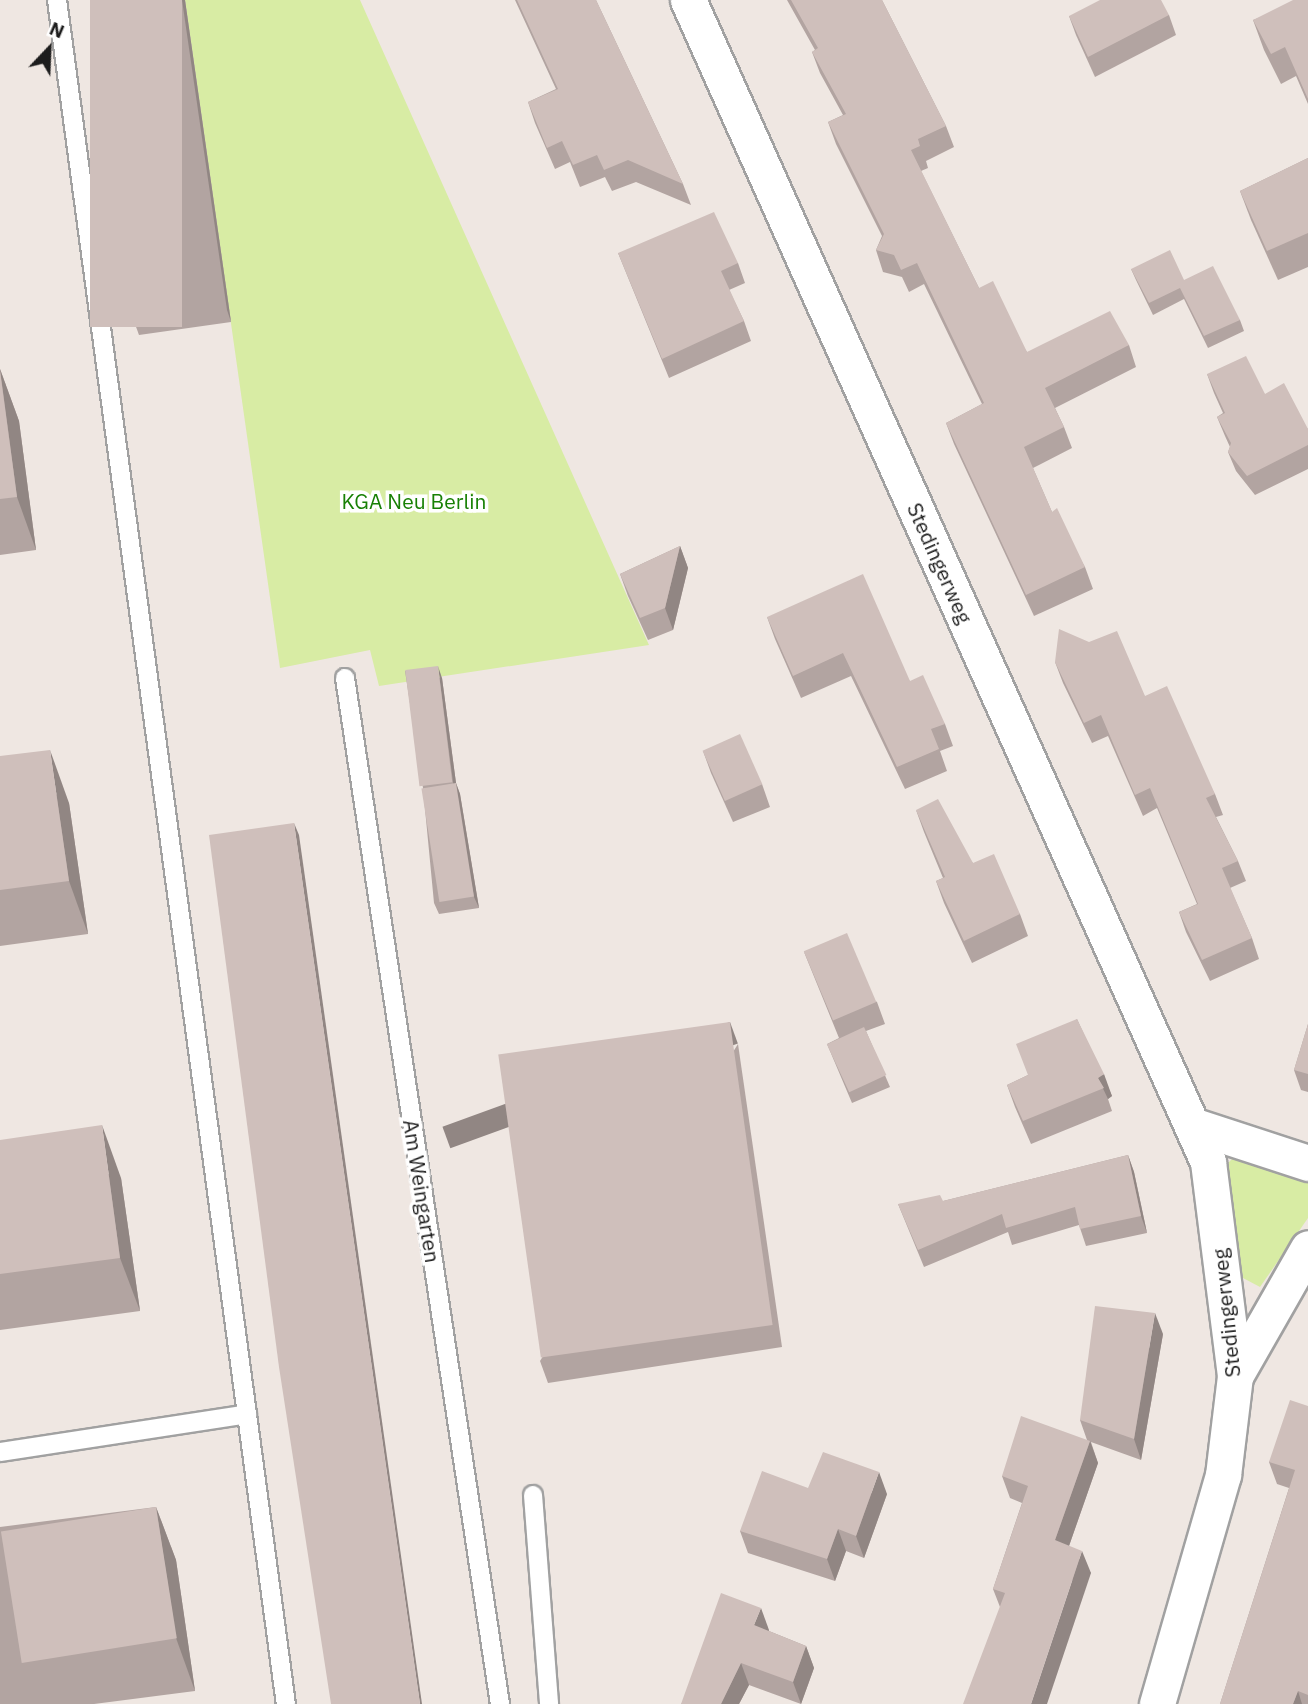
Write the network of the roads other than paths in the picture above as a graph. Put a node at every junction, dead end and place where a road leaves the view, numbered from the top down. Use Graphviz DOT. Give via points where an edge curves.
graph roads {
  1 [pos="57,0"];
  2 [pos="688,0"];
  3 [pos="345,678"];
  4 [pos="1192,1125"];
  5 [pos="1308,1163"];
  6 [pos="1308,1248"];
  7 [pos="1236,1376"];
  8 [pos="247,1414"];
  9 [pos="0,1452"];
  10 [pos="533,1495"];
  11 [pos="286,1704"];
  12 [pos="500,1704"];
  13 [pos="549,1704"];
  14 [pos="1157,1704"];
  1 -- 8 [label="lane"];
  2 -- 4 [label="street, Stedingerweg"];
  3 -- 12 [label="lane, Am Weingarten"];
  4 -- 5 [label="street"];
  4 -- 7 [label="street, Stedingerweg" via="1208,1162"];
  6 -- 7 [label="street"];
  7 -- 14 [label="street, Stedingerweg" via="1223,1475"];
  8 -- 9 [label="lane"];
  8 -- 11 [label="lane"];
  10 -- 13 [label="lane"];
}
